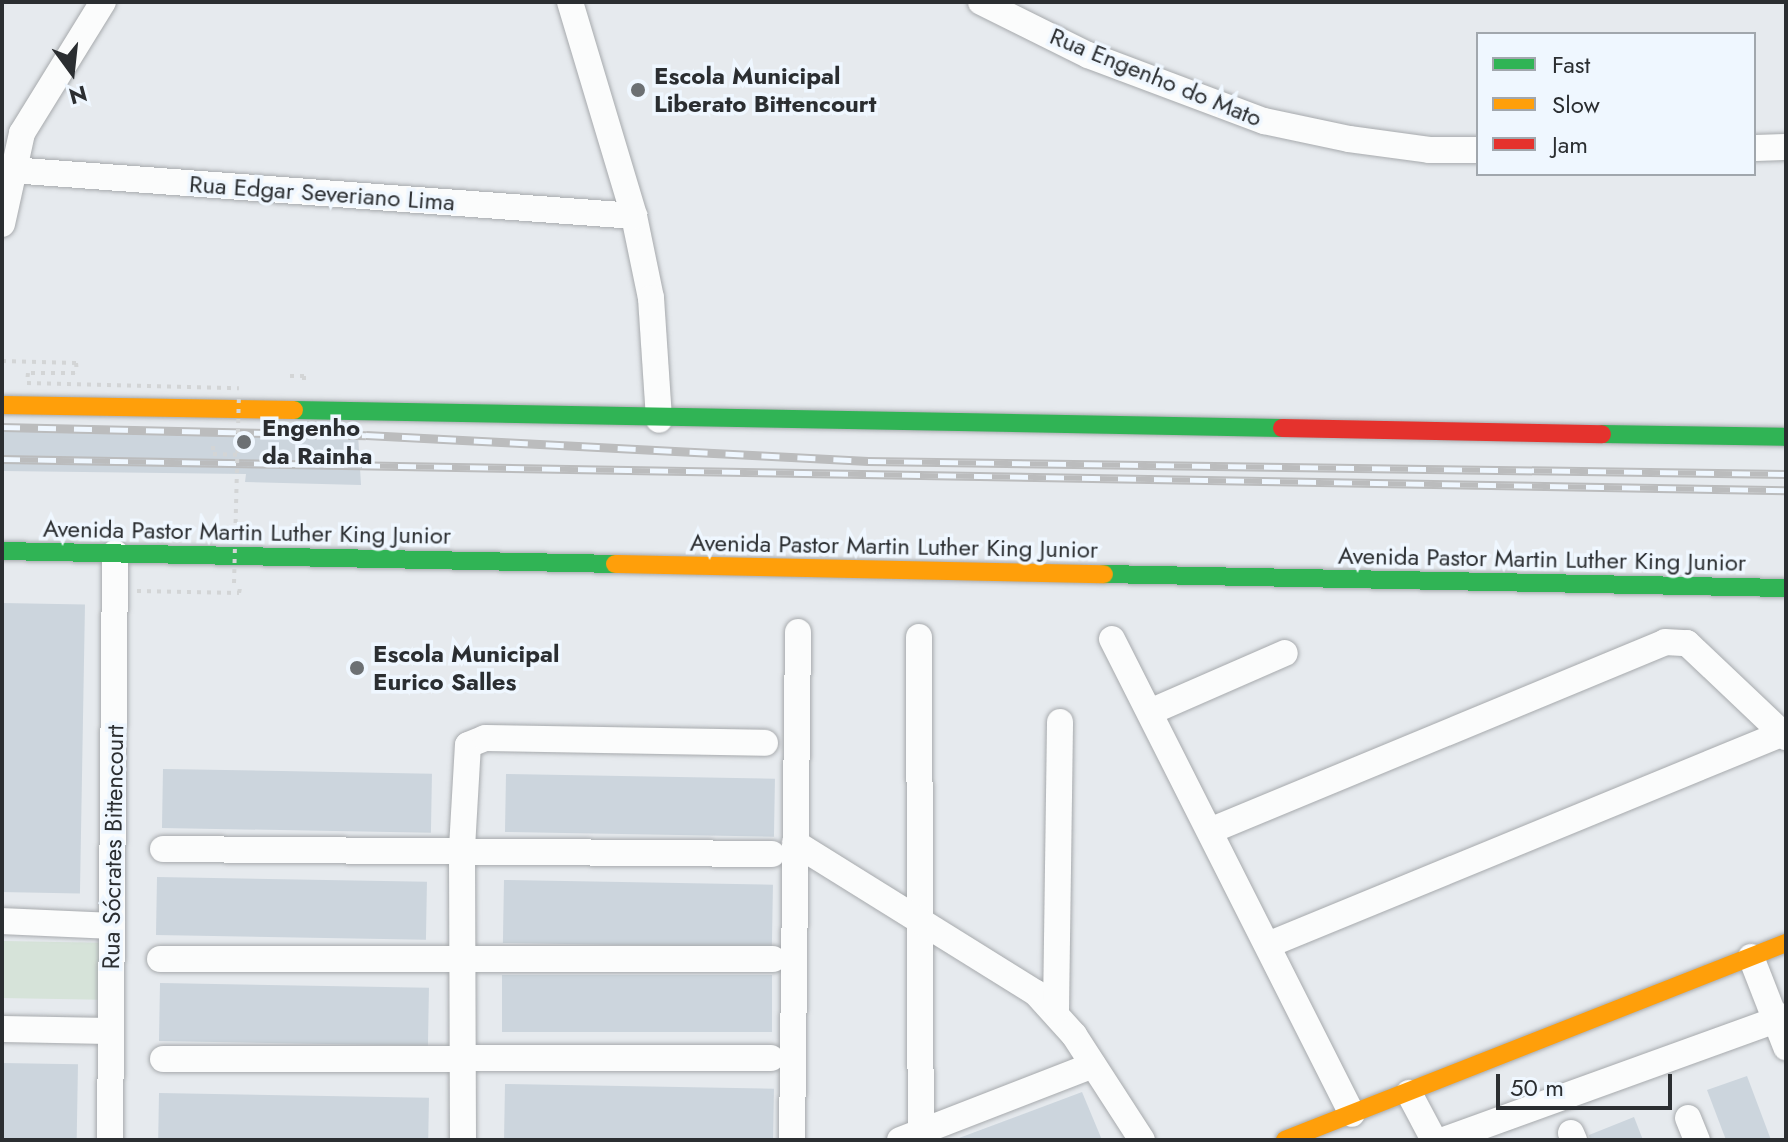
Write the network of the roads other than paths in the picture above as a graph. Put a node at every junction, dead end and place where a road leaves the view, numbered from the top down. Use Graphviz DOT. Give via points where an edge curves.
graph roads {
  1 [pos="103,2"];
  2 [pos="570,2"];
  3 [pos="981,2"];
  4 [pos="1786,147"];
  5 [pos="1756,148"];
  6 [pos="1476,150"];
  7 [pos="11,170"];
  8 [pos="634,216"];
  9 [pos="2,224"];
  10 [pos="2,405"];
  11 [pos="659,420"];
  12 [pos="1786,437"];
  13 [pos="2,551"];
  14 [pos="115,553"];
  15 [pos="1786,588"];
  16 [pos="798,632"];
  17 [pos="919,637"];
  18 [pos="1112,639"];
  19 [pos="1285,653"];
  20 [pos="1150,712"];
  21 [pos="1060,722"];
  22 [pos="1785,734"];
  23 [pos="765,743"];
  24 [pos="1212,830"];
  25 [pos="462,848"];
  26 [pos="783,848"];
  27 [pos="163,849"];
  28 [pos="918,915"];
  29 [pos="2,921"];
  30 [pos="112,926"];
  31 [pos="1786,943"];
  32 [pos="1270,944"];
  33 [pos="1751,957"];
  34 [pos="160,959"];
  35 [pos="773,959"];
  36 [pos="462,961"];
  37 [pos="1056,1011"];
  38 [pos="1781,1018"];
  39 [pos="2,1029"];
  40 [pos="110,1031"];
  41 [pos="1786,1047"];
  42 [pos="462,1057"];
  43 [pos="771,1058"];
  44 [pos="163,1059"];
  45 [pos="1093,1065"];
  46 [pos="1409,1093"];
  47 [pos="1352,1114"];
  48 [pos="911,1136"];
  49 [pos="110,1140"];
  50 [pos="463,1140"];
  51 [pos="792,1140"];
  52 [pos="1142,1140"];
  53 [pos="1285,1140"];
  54 [pos="1434,1140"];
  55 [pos="1444,1140"];
  1 -- 7 [label="street" via="41,98 22,133"];
  2 -- 8 [label="street"];
  3 -- 6 [label="street, Rua Engenho do Mato" via="1088,55 1264,121 1349,139"];
  4 -- 5 [label="street"];
  7 -- 8 [label="street, Rua Edgar Severiano Lima"];
  7 -- 9 [label="street"];
  8 -- 11 [label="street" via="651,298"];
  10 -- 11 [label="main road"];
  11 -- 12 [label="main road"];
  13 -- 14 [label="main road, Avenida Pastor Martin Luther King Junior"];
  14 -- 15 [label="main road, Avenida Pastor Martin Luther King Junior"];
  14 -- 30 [label="street, Rua Sócrates Bittencourt"];
  16 -- 26 [label="street"];
  17 -- 28 [label="street"];
  18 -- 20 [label="street"];
  19 -- 20 [label="street"];
  20 -- 24 [label="street"];
  21 -- 37 [label="street"];
  22 -- 24 [label="street" via="1687,643 1665,642"];
  22 -- 32 [label="street"];
  23 -- 25 [label="street" via="476,741 464,752"];
  24 -- 32 [label="street"];
  25 -- 26 [label="street"];
  25 -- 27 [label="street"];
  25 -- 36 [label="street"];
  26 -- 28 [label="street"];
  26 -- 51 [label="street"];
  28 -- 37 [label="street"];
  28 -- 48 [label="street"];
  29 -- 30 [label="street"];
  30 -- 40 [label="street, Rua Sócrates Bittencourt"];
  31 -- 33 [label="main road"];
  32 -- 47 [label="street"];
  33 -- 38 [label="street"];
  33 -- 46 [label="main road"];
  34 -- 36 [label="street"];
  35 -- 36 [label="street"];
  36 -- 42 [label="street"];
  37 -- 45 [label="street"];
  38 -- 41 [label="street"];
  38 -- 55 [label="street"];
  39 -- 40 [label="street"];
  40 -- 49 [label="street, Rua Sócrates Bittencourt"];
  42 -- 43 [label="street"];
  42 -- 44 [label="street"];
  42 -- 50 [label="street"];
  45 -- 48 [label="street"];
  45 -- 52 [label="street"];
  46 -- 47 [label="main road"];
  46 -- 54 [label="street"];
  47 -- 53 [label="main road"];
}
